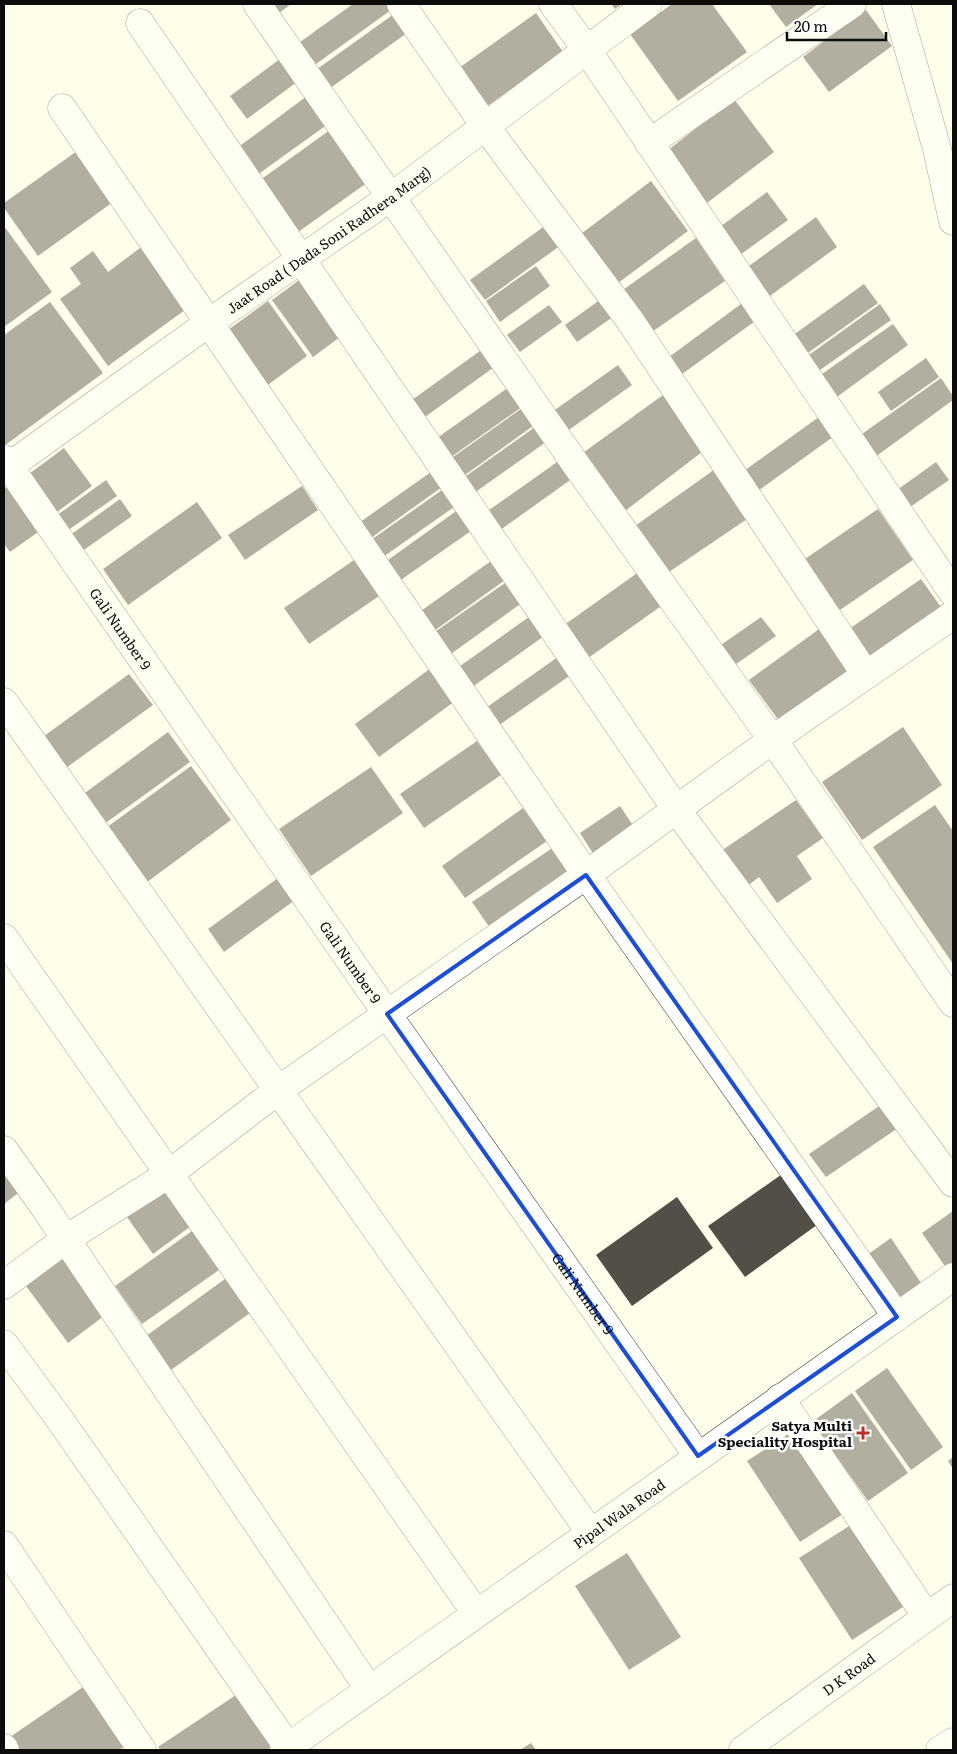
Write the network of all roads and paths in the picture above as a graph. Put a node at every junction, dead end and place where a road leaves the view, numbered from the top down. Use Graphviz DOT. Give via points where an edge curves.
graph roads {
  1 [pos="256,4"];
  2 [pos="401,4"];
  3 [pos="553,4"];
  4 [pos="648,4"];
  5 [pos="852,4"];
  6 [pos="896,4"];
  7 [pos="140,24"];
  8 [pos="587,50"];
  9 [pos="62,108"];
  10 [pos="485,126"];
  11 [pos="649,143"];
  12 [pos="391,197"];
  13 [pos="953,221"];
  14 [pos="302,258"];
  15 [pos="210,322"];
  16 [pos="5,465"];
  17 [pos="953,593"];
  18 [pos="953,615"];
  19 [pos="866,675"];
  20 [pos="4,702"];
  21 [pos="772,740"];
  22 [pos="676,809"];
  23 [pos="586,875"];
  24 [pos="4,938"];
  25 [pos="953,1002"];
  26 [pos="387,1014"];
  27 [pos="277,1091"];
  28 [pos="4,1150"];
  29 [pos="169,1174"];
  30 [pos="953,1183"];
  31 [pos="66,1239"];
  32 [pos="953,1277"];
  33 [pos="4,1285"];
  34 [pos="897,1317"];
  35 [pos="4,1344"];
  36 [pos="780,1398"];
  37 [pos="698,1456"];
  38 [pos="590,1532"];
  39 [pos="4,1544"];
  40 [pos="953,1598"];
  41 [pos="476,1613"];
  42 [pos="926,1617"];
  43 [pos="369,1689"];
  44 [pos="953,1742"];
  45 [pos="286,1749"];
  46 [pos="142,1750"];
  47 [pos="743,1750"];
  48 [pos="940,1750"];
  1 -- 12 [label="street"];
  2 -- 10 [label="street"];
  3 -- 8 [label="street"];
  4 -- 8 [label="street, Jaat Road ( Dada Soni Radhera Marg)"];
  5 -- 11 [label="street"];
  6 -- 13 [label="street" via="937,150"];
  7 -- 14 [label="street"];
  8 -- 10 [label="street, Jaat Road ( Dada Soni Radhera Marg)"];
  8 -- 11 [label="street"];
  9 -- 15 [label="street"];
  10 -- 12 [label="street, Jaat Road ( Dada Soni Radhera Marg)"];
  10 -- 19 [label="street" via="629,319"];
  11 -- 17 [label="street"];
  12 -- 14 [label="street, Jaat Road ( Dada Soni Radhera Marg)"];
  12 -- 21 [label="street"];
  14 -- 15 [label="street, Jaat Road ( Dada Soni Radhera Marg)"];
  14 -- 22 [label="street"];
  15 -- 16 [label="street, Jaat Road ( Dada Soni Radhera Marg)"];
  15 -- 23 [label="street"];
  16 -- 26 [label="street, Gali Number 9"];
  18 -- 19 [label="street"];
  19 -- 21 [label="street"];
  20 -- 27 [label="street"];
  21 -- 22 [label="street"];
  21 -- 25 [label="street"];
  22 -- 23 [label="street"];
  22 -- 30 [label="street"];
  23 -- 26 [label="street"];
  23 -- 34 [label="street"];
  24 -- 29 [label="street"];
  26 -- 27 [label="street"];
  26 -- 37 [label="street, Gali Number 9"];
  27 -- 29 [label="street"];
  27 -- 38 [label="street"];
  28 -- 31 [label="street"];
  29 -- 31 [label="street"];
  29 -- 41 [label="street"];
  31 -- 33 [label="street"];
  31 -- 43 [label="street"];
  32 -- 34 [label="street, Pipal Wala Road"];
  34 -- 36 [label="street, Pipal Wala Road"];
  35 -- 45 [label="street" via="58,1417"];
  36 -- 37 [label="street, Pipal Wala Road"];
  36 -- 42 [label="street"];
  37 -- 38 [label="street, Pipal Wala Road"];
  38 -- 41 [label="street, Pipal Wala Road"];
  39 -- 46 [label="street"];
  40 -- 42 [label="street, D K Road"];
  41 -- 43 [label="street, Pipal Wala Road"];
  42 -- 47 [label="street, D K Road"];
  43 -- 45 [label="street, Pipal Wala Road"];
  44 -- 48 [label="street"];
}
